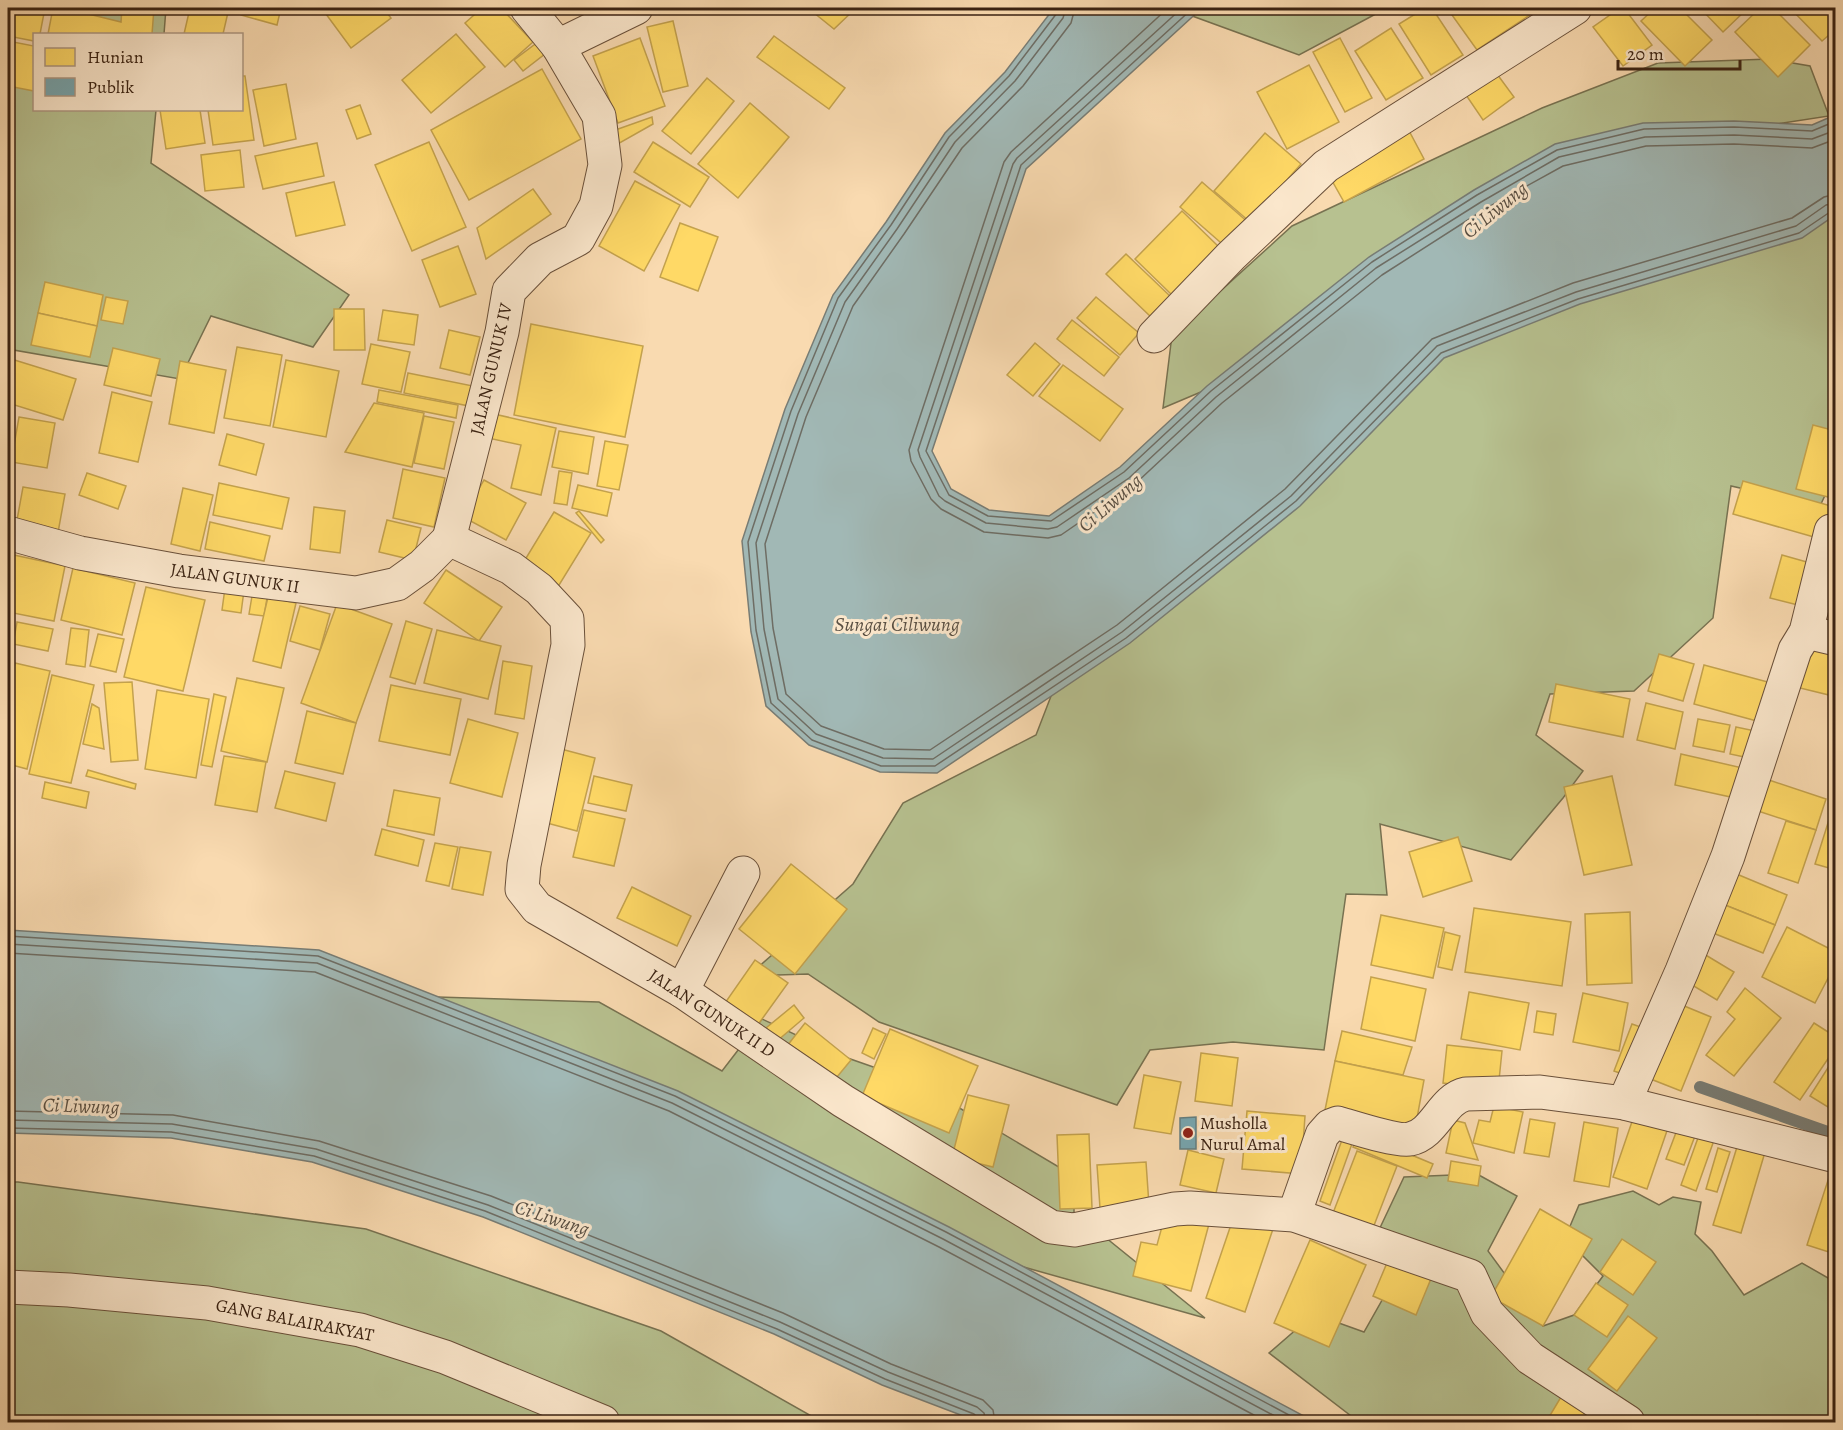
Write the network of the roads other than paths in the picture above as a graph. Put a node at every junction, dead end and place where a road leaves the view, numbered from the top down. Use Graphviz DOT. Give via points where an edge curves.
graph roads {
  1 [pos="527,8"];
  2 [pos="636,8"];
  3 [pos="1575,8"];
  4 [pos="558,46"];
  5 [pos="1154,336"];
  6 [pos="1831,531"];
  7 [pos="8,533"];
  8 [pos="449,539"];
  9 [pos="1821,635"];
  10 [pos="743,873"];
  11 [pos="682,991"];
  12 [pos="1624,1103"];
  13 [pos="1836,1156"];
  14 [pos="1294,1215"];
  15 [pos="8,1287"];
  16 [pos="603,1422"];
  17 [pos="1628,1422"];
  1 -- 4 [label="street, JALAN GUNUK IV"];
  2 -- 4 [label="street"];
  3 -- 5 [label="street" via="1326,166"];
  4 -- 8 [label="street, JALAN GUNUK IV" via="598,116 605,165 596,206 578,239 540,259 509,291"];
  6 -- 9 [label="street"];
  7 -- 8 [label="street, JALAN GUNUK II" via="80,553 179,571 356,593 397,584"];
  8 -- 11 [label="street, JALAN GUNUK II D" via="511,568 539,589 567,619 568,645 522,889 537,908"];
  9 -- 12 [label="street" via="1795,650 1728,856"];
  10 -- 11 [label="street"];
  11 -- 14 [label="street, JALAN GUNUK II D" via="843,1101 1051,1227 1074,1230 1190,1208"];
  12 -- 13 [label="street"];
  12 -- 14 [label="street" via="1540,1092 1466,1094 1457,1096 1423,1133 1407,1140 1338,1123 1322,1135"];
  14 -- 17 [label="street, JALAN GUNUK II D" via="1470,1276 1487,1312 1530,1358"];
  15 -- 16 [label="street, GANG BALAIRAKYAT" via="207,1303 360,1330 445,1357"];
}
